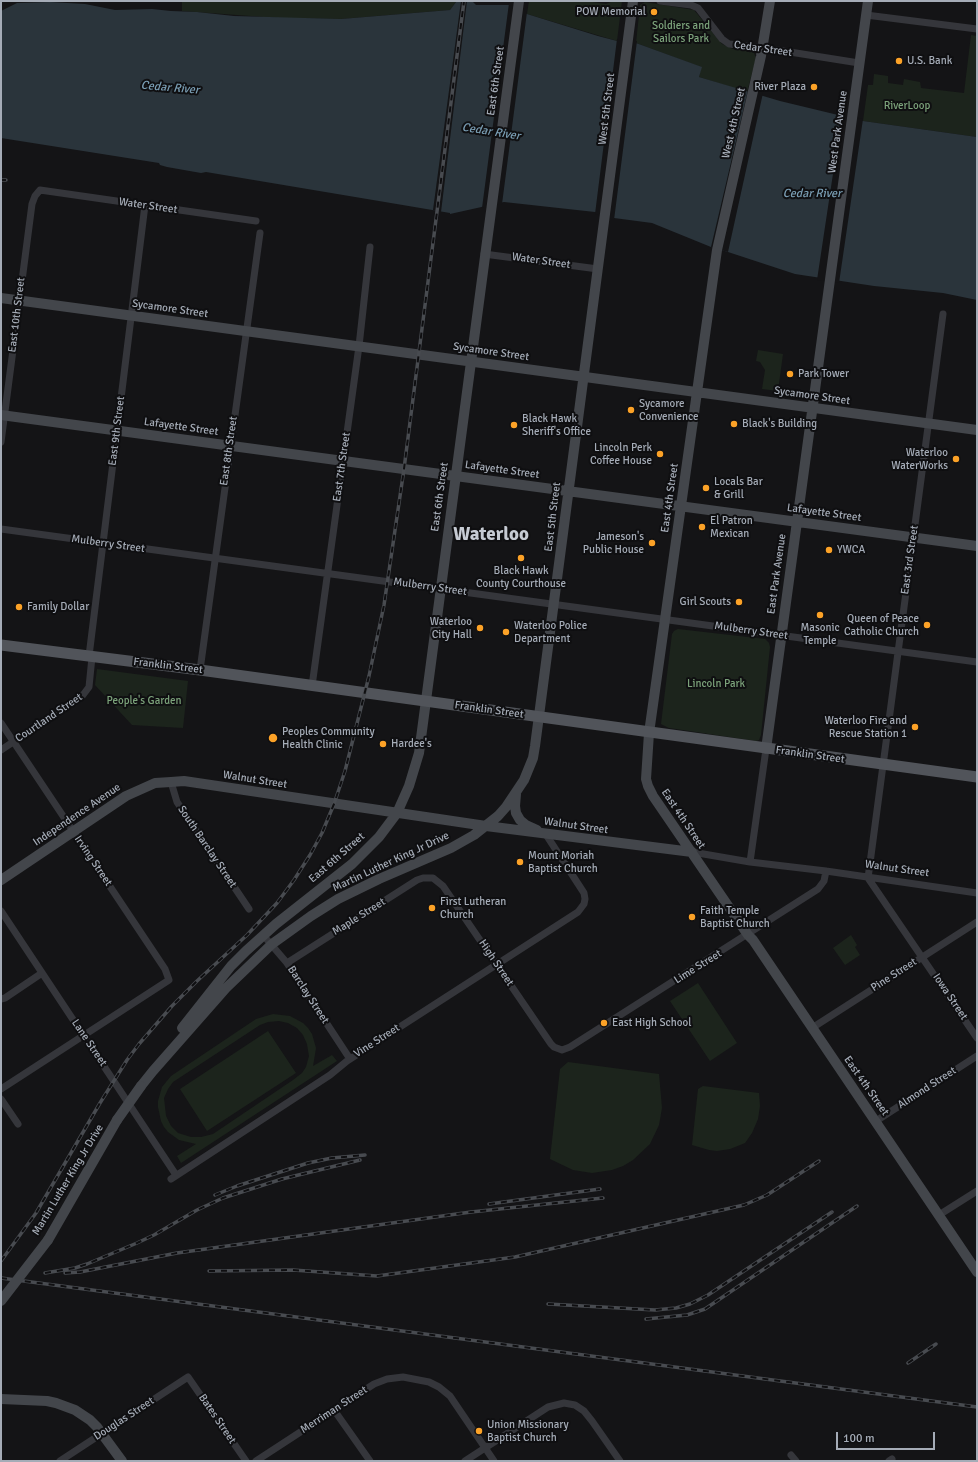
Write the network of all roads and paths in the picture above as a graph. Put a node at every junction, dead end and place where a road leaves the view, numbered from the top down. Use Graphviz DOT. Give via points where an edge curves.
graph roads {
  1 [pos="519,1"];
  2 [pos="633,1"];
  3 [pos="660,1"];
  4 [pos="770,1"];
  5 [pos="868,1"];
  6 [pos="866,15"];
  7 [pos="977,29"];
  8 [pos="763,49"];
  9 [pos="859,63"];
  10 [pos="40,190"];
  11 [pos="145,205"];
  12 [pos="605,219"];
  13 [pos="256,221"];
  14 [pos="260,233"];
  15 [pos="370,247"];
  16 [pos="718,250"];
  17 [pos="484,254"];
  18 [pos="598,269"];
  19 [pos="828,289"];
  20 [pos="1,298"];
  21 [pos="19,300"];
  22 [pos="943,314"];
  23 [pos="132,316"];
  24 [pos="246,331"];
  25 [pos="359,346"];
  26 [pos="470,361"];
  27 [pos="584,377"];
  28 [pos="697,392"];
  29 [pos="812,408"];
  30 [pos="3,415"];
  31 [pos="928,423"];
  32 [pos="117,430"];
  33 [pos="977,430"];
  34 [pos="1,442"];
  35 [pos="230,446"];
  36 [pos="343,461"];
  37 [pos="455,476"];
  38 [pos="569,491"];
  39 [pos="681,506"];
  40 [pos="796,522"];
  41 [pos="1,529"];
  42 [pos="913,537"];
  43 [pos="104,543"];
  44 [pos="977,546"];
  45 [pos="214,558"];
  46 [pos="328,574"];
  47 [pos="440,589"];
  48 [pos="554,604"];
  49 [pos="665,619"];
  50 [pos="781,635"];
  51 [pos="1,645"];
  52 [pos="898,651"];
  53 [pos="91,657"];
  54 [pos="977,662"];
  55 [pos="200,670"];
  56 [pos="312,686"];
  57 [pos="425,701"];
  58 [pos="539,716"];
  59 [pos="1,723"];
  60 [pos="649,733"];
  61 [pos="13,742"];
  62 [pos="766,748"];
  63 [pos="1,750"];
  64 [pos="883,764"];
  65 [pos="977,777"];
  66 [pos="171,782"];
  67 [pos="516,794"];
  68 [pos="397,813"];
  69 [pos="486,826"];
  70 [pos="74,832"];
  71 [pos="545,833"];
  72 [pos="692,852"];
  73 [pos="750,862"];
  74 [pos="826,871"];
  75 [pos="433,878"];
  76 [pos="868,878"];
  77 [pos="1,880"];
  78 [pos="977,893"];
  79 [pos="249,909"];
  80 [pos="1,911"];
  81 [pos="977,922"];
  82 [pos="263,935"];
  83 [pos="748,935"];
  84 [pos="272,944"];
  85 [pos="922,957"];
  86 [pos="287,963"];
  87 [pos="496,964"];
  88 [pos="42,973"];
  89 [pos="1,999"];
  90 [pos="812,1028"];
  91 [pos="84,1035"];
  92 [pos="977,1038"];
  93 [pos="558,1049"];
  94 [pos="977,1056"];
  95 [pos="350,1059"];
  96 [pos="153,1071"];
  97 [pos="1,1089"];
  98 [pos="1,1099"];
  99 [pos="876,1121"];
  100 [pos="18,1124"];
  101 [pos="174,1177"];
  102 [pos="977,1191"];
  103 [pos="939,1215"];
  104 [pos="977,1272"];
  105 [pos="1,1301"];
  106 [pos="188,1377"];
  107 [pos="1,1399"];
  108 [pos="334,1410"];
  109 [pos="102,1433"];
  110 [pos="485,1448"];
  111 [pos="60,1461"];
  112 [pos="122,1461"];
  113 [pos="246,1461"];
  114 [pos="256,1461"];
  115 [pos="370,1461"];
  116 [pos="465,1461"];
  117 [pos="494,1461"];
  118 [pos="620,1461"];
  1 -- 17 [label="street, East 6th Street"];
  2 -- 12 [label="street, West 5th Street"];
  3 -- 8 [label="street, Cedar Street" via="698,8 722,39 730,44"];
  4 -- 8 [label="street, West 4th Street"];
  5 -- 6 [label="street, West Park Avenue"];
  6 -- 7 [label="street"];
  6 -- 9 [label="street, West Park Avenue"];
  8 -- 9 [label="street, Cedar Street"];
  8 -- 16 [label="street, West 4th Street"];
  9 -- 19 [label="street, West Park Avenue"];
  10 -- 11 [label="street, Water Street"];
  10 -- 21 [label="street, East 10th Street" via="32,204"];
  11 -- 13 [label="street, Water Street"];
  11 -- 23 [label="street, East 9th Street"];
  12 -- 18 [label="street, East 5th Street"];
  14 -- 24 [label="street, East 8th Street"];
  15 -- 25 [label="street, East 7th Street"];
  16 -- 28 [label="street, East 4th Street"];
  17 -- 18 [label="street, Water Street"];
  17 -- 26 [label="street, East 6th Street"];
  18 -- 27 [label="street, East 5th Street"];
  19 -- 29 [label="street, East Park Avenue"];
  20 -- 21 [label="street, Sycamore Street"];
  21 -- 23 [label="street, Sycamore Street"];
  21 -- 30 [label="street, East 10th Street"];
  22 -- 31 [label="street, East 3rd Street"];
  23 -- 24 [label="street, Sycamore Street"];
  23 -- 32 [label="street, East 9th Street"];
  24 -- 25 [label="street, Sycamore Street"];
  24 -- 35 [label="street, East 8th Street"];
  25 -- 26 [label="street, Sycamore Street"];
  25 -- 36 [label="street, East 7th Street"];
  26 -- 27 [label="street, Sycamore Street"];
  26 -- 37 [label="street, East 6th Street"];
  27 -- 28 [label="street, Sycamore Street"];
  27 -- 38 [label="street, East 5th Street"];
  28 -- 29 [label="street, Sycamore Street"];
  28 -- 39 [label="street, East 4th Street"];
  29 -- 31 [label="street, Sycamore Street"];
  29 -- 40 [label="street, East Park Avenue"];
  30 -- 32 [label="street, Lafayette Street"];
  30 -- 34 [label="street, East 10th Street"];
  31 -- 33 [label="street, Sycamore Street"];
  31 -- 42 [label="street, East 3rd Street"];
  32 -- 35 [label="street, Lafayette Street"];
  32 -- 43 [label="street, East 9th Street"];
  35 -- 36 [label="street, Lafayette Street"];
  35 -- 45 [label="street, East 8th Street"];
  36 -- 37 [label="street, Lafayette Street"];
  36 -- 46 [label="street, East 7th Street"];
  37 -- 38 [label="street, Lafayette Street"];
  37 -- 47 [label="street, East 6th Street"];
  38 -- 39 [label="street, Lafayette Street"];
  38 -- 48 [label="street, East 5th Street"];
  39 -- 40 [label="street, Lafayette Street"];
  39 -- 49 [label="street, East 4th Street"];
  40 -- 42 [label="street, Lafayette Street"];
  40 -- 50 [label="street, East Park Avenue"];
  41 -- 43 [label="street, Mulberry Street"];
  42 -- 44 [label="street, Lafayette Street"];
  42 -- 52 [label="street, East 3rd Street"];
  43 -- 45 [label="street, Mulberry Street"];
  43 -- 53 [label="street, East 9th Street"];
  45 -- 46 [label="street, Mulberry Street"];
  45 -- 55 [label="street, East 8th Street"];
  46 -- 47 [label="street, Mulberry Street"];
  46 -- 56 [label="street, East 7th Street"];
  47 -- 48 [label="street, Mulberry Street"];
  47 -- 57 [label="street, East 6th Street"];
  48 -- 49 [label="street, Mulberry Street"];
  48 -- 58 [label="street, East 5th Street"];
  49 -- 50 [label="street, Mulberry Street"];
  49 -- 60 [label="street, East 4th Street"];
  50 -- 52 [label="street, Mulberry Street"];
  50 -- 62 [label="street, East Park Avenue"];
  51 -- 53 [label="main road, Franklin Street"];
  52 -- 54 [label="street, Mulberry Street"];
  52 -- 64 [label="street, East 3rd Street"];
  53 -- 55 [label="main road, Franklin Street"];
  53 -- 61 [label="street, Courtland Street" via="87,692"];
  55 -- 56 [label="main road, Franklin Street"];
  56 -- 57 [label="main road, Franklin Street"];
  57 -- 58 [label="main road, Franklin Street"];
  57 -- 68 [label="street, East 6th Street" via="419,753"];
  58 -- 60 [label="main road, Franklin Street"];
  58 -- 67 [label="street, East 5th Street" via="533,758"];
  59 -- 61 [label="street, Irving Street"];
  60 -- 62 [label="main road, Franklin Street"];
  60 -- 72 [label="street, East 4th Street" via="646,772 648,786"];
  61 -- 63 [label="street, Courtland Street"];
  61 -- 70 [label="street, Irving Street"];
  62 -- 64 [label="main road, Franklin Street"];
  62 -- 73 [label="street, East Park Avenue"];
  64 -- 65 [label="main road, Franklin Street"];
  64 -- 76 [label="street, East 3rd Street"];
  66 -- 68 [label="street, Walnut Street" via="184,781"];
  66 -- 70 [label="street, Independence Avenue" via="155,783 126,796"];
  66 -- 79 [label="street, South Barclay Street" via="177,802"];
  67 -- 69 [label="street, East 5th Street"];
  67 -- 71 [label="street" via="516,813 520,820"];
  68 -- 69 [label="street, Walnut Street"];
  68 -- 82 [label="street, East 6th Street" via="362,855"];
  69 -- 71 [label="street, Walnut Street"];
  69 -- 84 [label="street, Martin Luther King Jr Drive" via="451,848 338,899"];
  70 -- 77 [label="street, Independence Avenue"];
  70 -- 91 [label="street, Irving Street" via="166,969 169,980"];
  71 -- 72 [label="street, Walnut Street"];
  71 -- 87 [label="street, Vine Street" via="584,893 584,904 578,912"];
  72 -- 73 [label="street, Walnut Street"];
  72 -- 83 [label="street, East 4th Street"];
  73 -- 74 [label="street, Walnut Street"];
  74 -- 76 [label="street, Walnut Street"];
  74 -- 83 [label="street, Lime Street" via="824,881 818,889"];
  75 -- 86 [label="street, Maple Street" via="417,880"];
  75 -- 87 [label="street, High Street" via="443,886"];
  76 -- 78 [label="street, Walnut Street"];
  76 -- 85 [label="street, Iowa Street"];
  80 -- 88 [label="street, Lane Street"];
  81 -- 85 [label="street, Pine Street"];
  82 -- 84 [label="street, Barclay Street"];
  82 -- 96 [label="street, Martin Luther King Jr Drive" via="231,966 205,998"];
  83 -- 90 [label="street, East 4th Street"];
  83 -- 93 [label="street, Lime Street" via="568,1048"];
  84 -- 86 [label="street, Barclay Street"];
  84 -- 96 [label="street, Martin Luther King Jr Drive" via="226,988"];
  85 -- 90 [label="street, Pine Street"];
  85 -- 92 [label="street, Iowa Street"];
  86 -- 95 [label="street, Barclay Street"];
  87 -- 93 [label="street, High Street" via="551,1044"];
  87 -- 95 [label="street, Vine Street"];
  88 -- 89 [label="street"];
  88 -- 91 [label="street, Lane Street"];
  90 -- 99 [label="street, East 4th Street"];
  91 -- 97 [label="street"];
  91 -- 101 [label="street, Lane Street"];
  94 -- 99 [label="street, Almond Street"];
  95 -- 101 [label="street, Vine Street" via="330,1075"];
  96 -- 105 [label="street, Martin Luther King Jr Drive, bridge" via="117,1120 48,1240"];
  98 -- 100 [label="street"];
  99 -- 103 [label="street, East 4th Street"];
  102 -- 103 [label="street"];
  103 -- 104 [label="street, East 4th Street"];
  106 -- 109 [label="street, Douglas Street"];
  106 -- 113 [label="street, Bates Street"];
  107 -- 109 [label="street" via="47,1401 66,1406 90,1420"];
  108 -- 110 [label="street, Merriman Street" via="374,1384 387,1379 418,1379 439,1387 450,1396"];
  108 -- 114 [label="street, Merriman Street"];
  108 -- 115 [label="street"];
  109 -- 111 [label="street, Douglas Street"];
  109 -- 112 [label="street"];
  110 -- 116 [label="street"];
  110 -- 117 [label="street, Merriman Street"];
  110 -- 118 [label="street" via="548,1407 570,1404 588,1415"];
}
